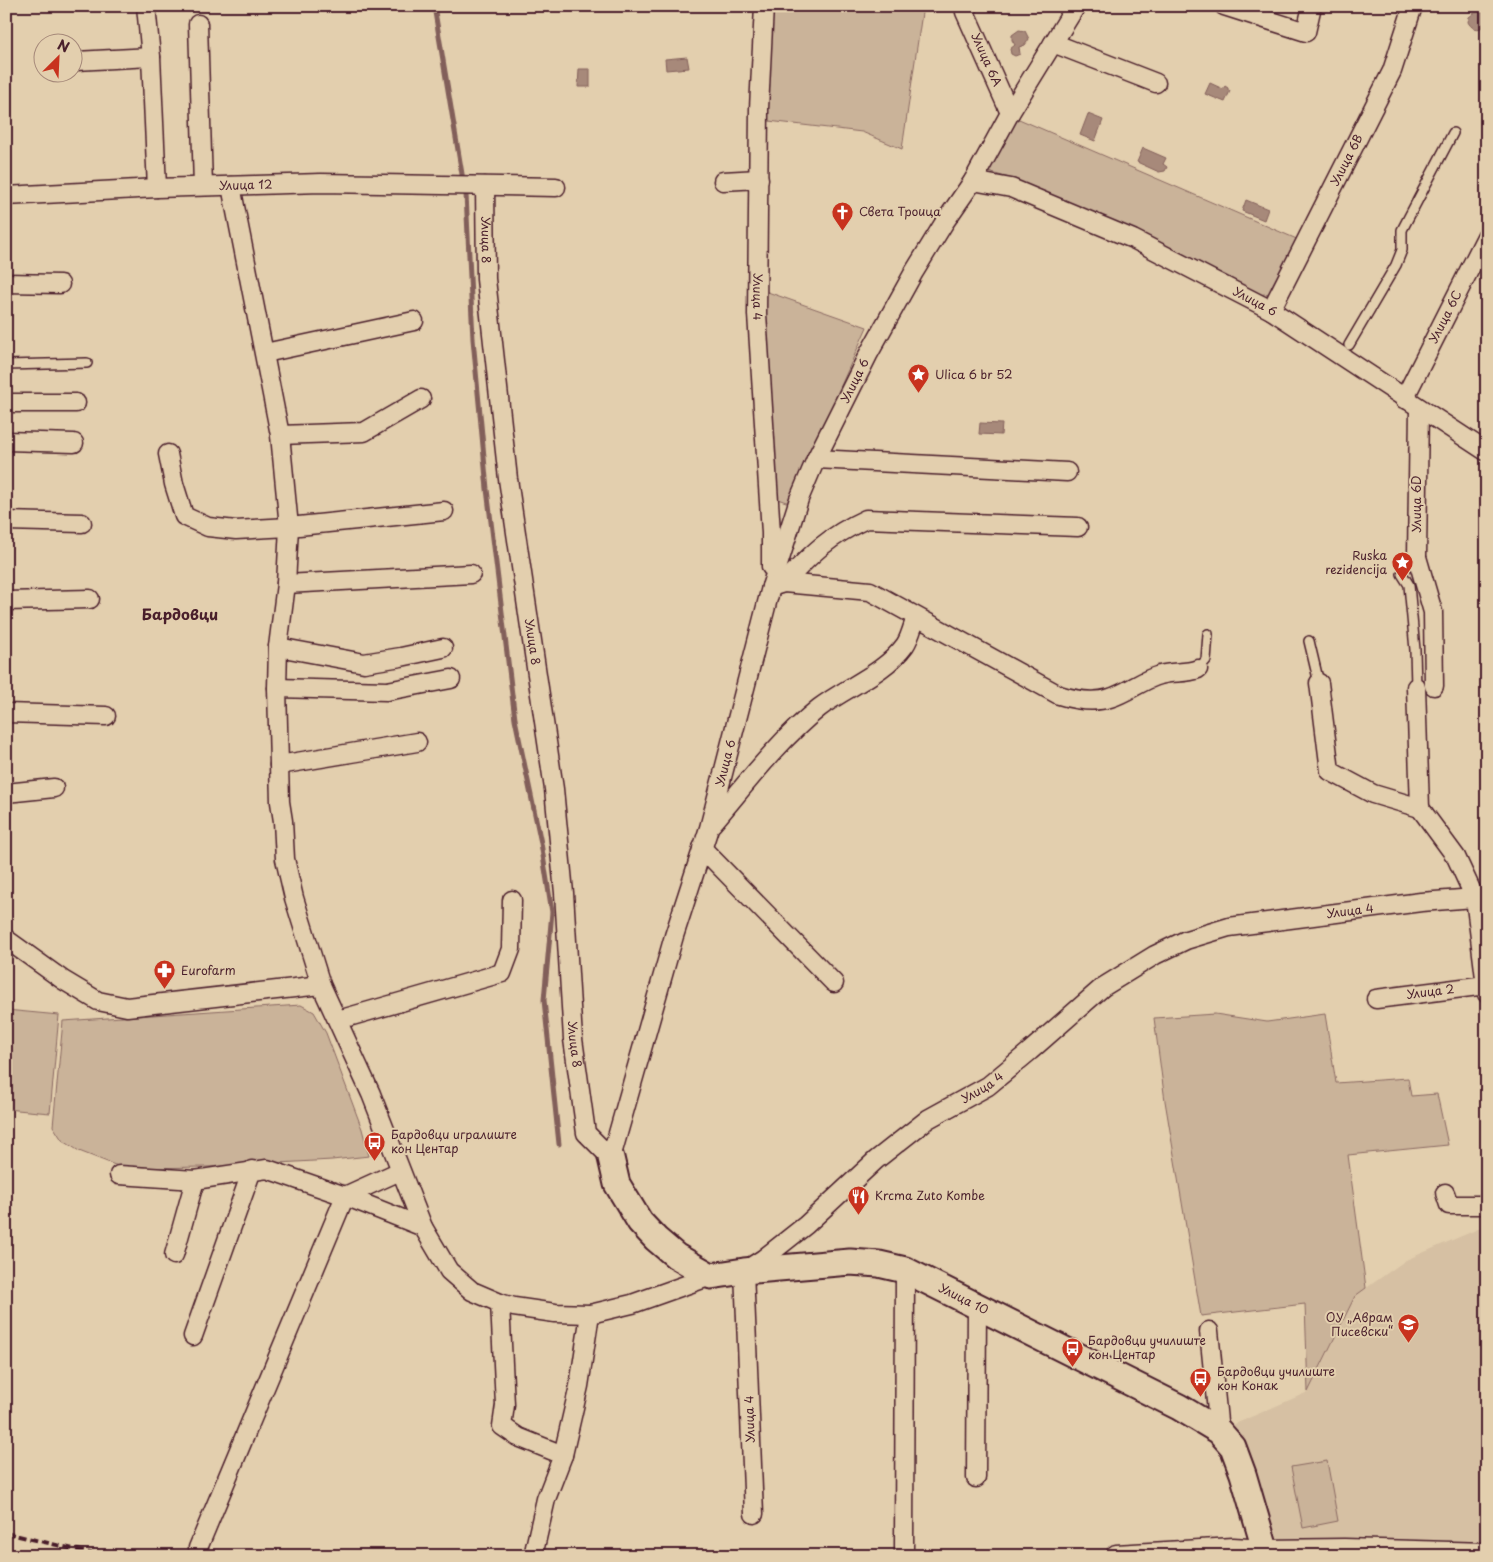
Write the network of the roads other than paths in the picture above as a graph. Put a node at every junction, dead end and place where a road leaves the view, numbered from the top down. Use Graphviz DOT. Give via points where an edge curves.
graph roads {
  1 [pos="146,6"];
  2 [pos="764,6"];
  3 [pos="968,6"];
  4 [pos="1076,6"];
  5 [pos="1224,6"];
  6 [pos="1312,6"];
  7 [pos="1413,6"];
  8 [pos="198,24"];
  9 [pos="1053,43"];
  10 [pos="151,57"];
  11 [pos="82,61"];
  12 [pos="1156,83"];
  13 [pos="1010,114"];
  14 [pos="1454,133"];
  15 [pos="759,179"];
  16 [pos="724,181"];
  17 [pos="974,181"];
  18 [pos="203,186"];
  19 [pos="231,186"];
  20 [pos="485,186"];
  21 [pos="556,186"];
  22 [pos="157,188"];
  23 [pos="6,196"];
  24 [pos="1487,235"];
  25 [pos="6,283"];
  26 [pos="60,284"];
  27 [pos="1271,310"];
  28 [pos="414,321"];
  29 [pos="1349,345"];
  30 [pos="265,353"];
  31 [pos="87,363"];
  32 [pos="6,364"];
  33 [pos="1404,398"];
  34 [pos="421,399"];
  35 [pos="6,403"];
  36 [pos="76,403"];
  37 [pos="1419,408"];
  38 [pos="280,435"];
  39 [pos="6,441"];
  40 [pos="74,443"];
  41 [pos="1487,452"];
  42 [pos="168,454"];
  43 [pos="816,459"];
  44 [pos="1067,472"];
  45 [pos="444,511"];
  46 [pos="6,521"];
  47 [pos="82,523"];
  48 [pos="290,527"];
  49 [pos="1078,527"];
  50 [pos="471,574"];
  51 [pos="1402,574"];
  52 [pos="286,584"];
  53 [pos="777,585"];
  54 [pos="90,599"];
  55 [pos="6,601"];
  56 [pos="916,617"];
  57 [pos="1208,634"];
  58 [pos="1309,641"];
  59 [pos="278,647"];
  60 [pos="443,648"];
  61 [pos="1198,669"];
  62 [pos="451,679"];
  63 [pos="1319,683"];
  64 [pos="1434,686"];
  65 [pos="1416,687"];
  66 [pos="277,688"];
  67 [pos="6,713"];
  68 [pos="106,716"];
  69 [pos="416,742"];
  70 [pos="279,765"];
  71 [pos="54,788"];
  72 [pos="6,792"];
  73 [pos="1420,808"];
  74 [pos="709,828"];
  75 [pos="702,848"];
  76 [pos="1481,896"];
  77 [pos="512,900"];
  78 [pos="6,939"];
  79 [pos="834,983"];
  80 [pos="321,986"];
  81 [pos="1486,990"];
  82 [pos="1376,999"];
  83 [pos="338,1020"];
  84 [pos="611,1158"];
  85 [pos="252,1170"];
  86 [pos="400,1171"];
  87 [pos="119,1175"];
  88 [pos="195,1180"];
  89 [pos="1446,1193"];
  90 [pos="345,1196"];
  91 [pos="1487,1205"];
  92 [pos="423,1227"];
  93 [pos="174,1255"];
  94 [pos="905,1270"];
  95 [pos="744,1271"];
  96 [pos="712,1276"];
  97 [pos="500,1304"];
  98 [pos="977,1305"];
  99 [pos="590,1314"];
  100 [pos="1209,1331"];
  101 [pos="193,1336"];
  102 [pos="1219,1432"];
  103 [pos="563,1455"];
  104 [pos="976,1478"];
  105 [pos="754,1514"];
  106 [pos="198,1548"];
  107 [pos="904,1552"];
  108 [pos="1266,1552"];
  109 [pos="1487,1552"];
  110 [pos="533,1556"];
  111 [pos="1116,1556"];
  1 -- 10 [label="street"];
  2 -- 15 [label="street, Улица 4" via="758,109"];
  3 -- 13 [label="street, Улица 6A" via="965,12"];
  4 -- 9 [label="street"];
  5 -- 6 [label="street" via="1306,32"];
  7 -- 27 [label="street, Улица 6B" via="1392,71"];
  8 -- 18 [label="street"];
  9 -- 12 [label="street"];
  9 -- 13 [label="street"];
  10 -- 11 [label="street"];
  10 -- 22 [label="street"];
  13 -- 17 [label="street"];
  14 -- 29 [label="lane" via="1402,230 1402,250 1396,265"];
  15 -- 16 [label="street"];
  15 -- 53 [label="street, Улица 4" via="757,314"];
  17 -- 27 [label="street, Улица 6" via="1011,188 1124,236"];
  17 -- 43 [label="street, Улица 6" via="914,272"];
  18 -- 19 [label="street, Улица 12"];
  18 -- 22 [label="street, Улица 12"];
  19 -- 20 [label="street, Улица 12" via="321,183"];
  19 -- 30 [label="street"];
  20 -- 21 [label="street"];
  20 -- 84 [label="street, Улица 8" via="486,279 508,479 554,789 573,1039 586,1133"];
  22 -- 23 [label="street, Улица 12"];
  24 -- 33 [label="street, Улица 6C"];
  25 -- 26 [label="street"];
  27 -- 33 [label="street, Улица 6"];
  28 -- 30 [label="street"];
  30 -- 38 [label="street"];
  31 -- 32 [label="lane"];
  33 -- 37 [label="street, Улица 6"];
  34 -- 38 [label="street" via="364,432"];
  35 -- 36 [label="street"];
  37 -- 41 [label="street, Улица 6"];
  37 -- 64 [label="street, Улица 6D" via="1417,557 1433,612"];
  38 -- 48 [label="street"];
  39 -- 40 [label="street"];
  42 -- 48 [label="street" via="184,516 208,527 236,530"];
  43 -- 44 [label="street"];
  43 -- 53 [label="street, Улица 6" via="787,533"];
  45 -- 48 [label="street"];
  46 -- 47 [label="street"];
  48 -- 52 [label="street"];
  49 -- 53 [label="street" via="866,519 843,529"];
  50 -- 52 [label="street"];
  51 -- 65 [label="lane" via="1409,585"];
  52 -- 59 [label="street"];
  53 -- 56 [label="street" via="870,591"];
  53 -- 74 [label="street, Улица 6"];
  54 -- 55 [label="street"];
  56 -- 61 [label="street" via="1060,695 1075,700 1110,698 1157,676"];
  56 -- 74 [label="street" via="906,644 869,677 819,708 775,750"];
  57 -- 61 [label="lane" via="1206,660"];
  58 -- 63 [label="lane"];
  59 -- 60 [label="street" via="364,663"];
  59 -- 66 [label="street"];
  62 -- 66 [label="street" via="387,691"];
  63 -- 73 [label="street" via="1330,771 1373,794"];
  65 -- 73 [label="street"];
  66 -- 70 [label="street"];
  67 -- 68 [label="street"];
  69 -- 70 [label="street"];
  70 -- 80 [label="street" via="285,859"];
  71 -- 72 [label="street"];
  73 -- 76 [label="street"];
  74 -- 75 [label="street, Улица 6"];
  75 -- 79 [label="street"];
  75 -- 84 [label="street, Улица 6"];
  76 -- 81 [label="street, Улица 2"];
  76 -- 95 [label="street, Улица 4" via="1229,927 1186,940 1155,955 1103,987 988,1086 928,1120 876,1160 806,1225"];
  77 -- 83 [label="street" via="511,949 502,973"];
  78 -- 80 [label="street" via="98,1002 127,1007"];
  80 -- 83 [label="street"];
  81 -- 82 [label="street, Улица 2"];
  83 -- 86 [label="street"];
  84 -- 96 [label="street" via="618,1184 640,1222 676,1256"];
  85 -- 88 [label="street"];
  85 -- 90 [label="street" via="268,1169"];
  85 -- 101 [label="street"];
  86 -- 90 [label="street"];
  86 -- 92 [label="street"];
  87 -- 88 [label="street"];
  88 -- 93 [label="street"];
  89 -- 91 [label="street" via="1449,1204"];
  90 -- 92 [label="street"];
  90 -- 106 [label="street"];
  92 -- 97 [label="street" via="449,1272 472,1291"];
  94 -- 95 [label="street, Улица 10" via="850,1262"];
  94 -- 98 [label="street, Улица 10"];
  94 -- 107 [label="street"];
  95 -- 96 [label="street, Улица 10"];
  95 -- 105 [label="street, Улица 4"];
  96 -- 99 [label="street" via="632,1304"];
  97 -- 99 [label="street" via="555,1313"];
  97 -- 103 [label="street" via="505,1405 502,1426 518,1437"];
  98 -- 102 [label="street, Улица 10" via="1179,1407"];
  98 -- 104 [label="street"];
  99 -- 103 [label="street" via="579,1386"];
  100 -- 102 [label="street"];
  102 -- 108 [label="street, Улица 10" via="1233,1447"];
  103 -- 110 [label="street" via="546,1500"];
  108 -- 109 [label="street" via="1344,1548"];
  108 -- 111 [label="street" via="1233,1547"];
}
